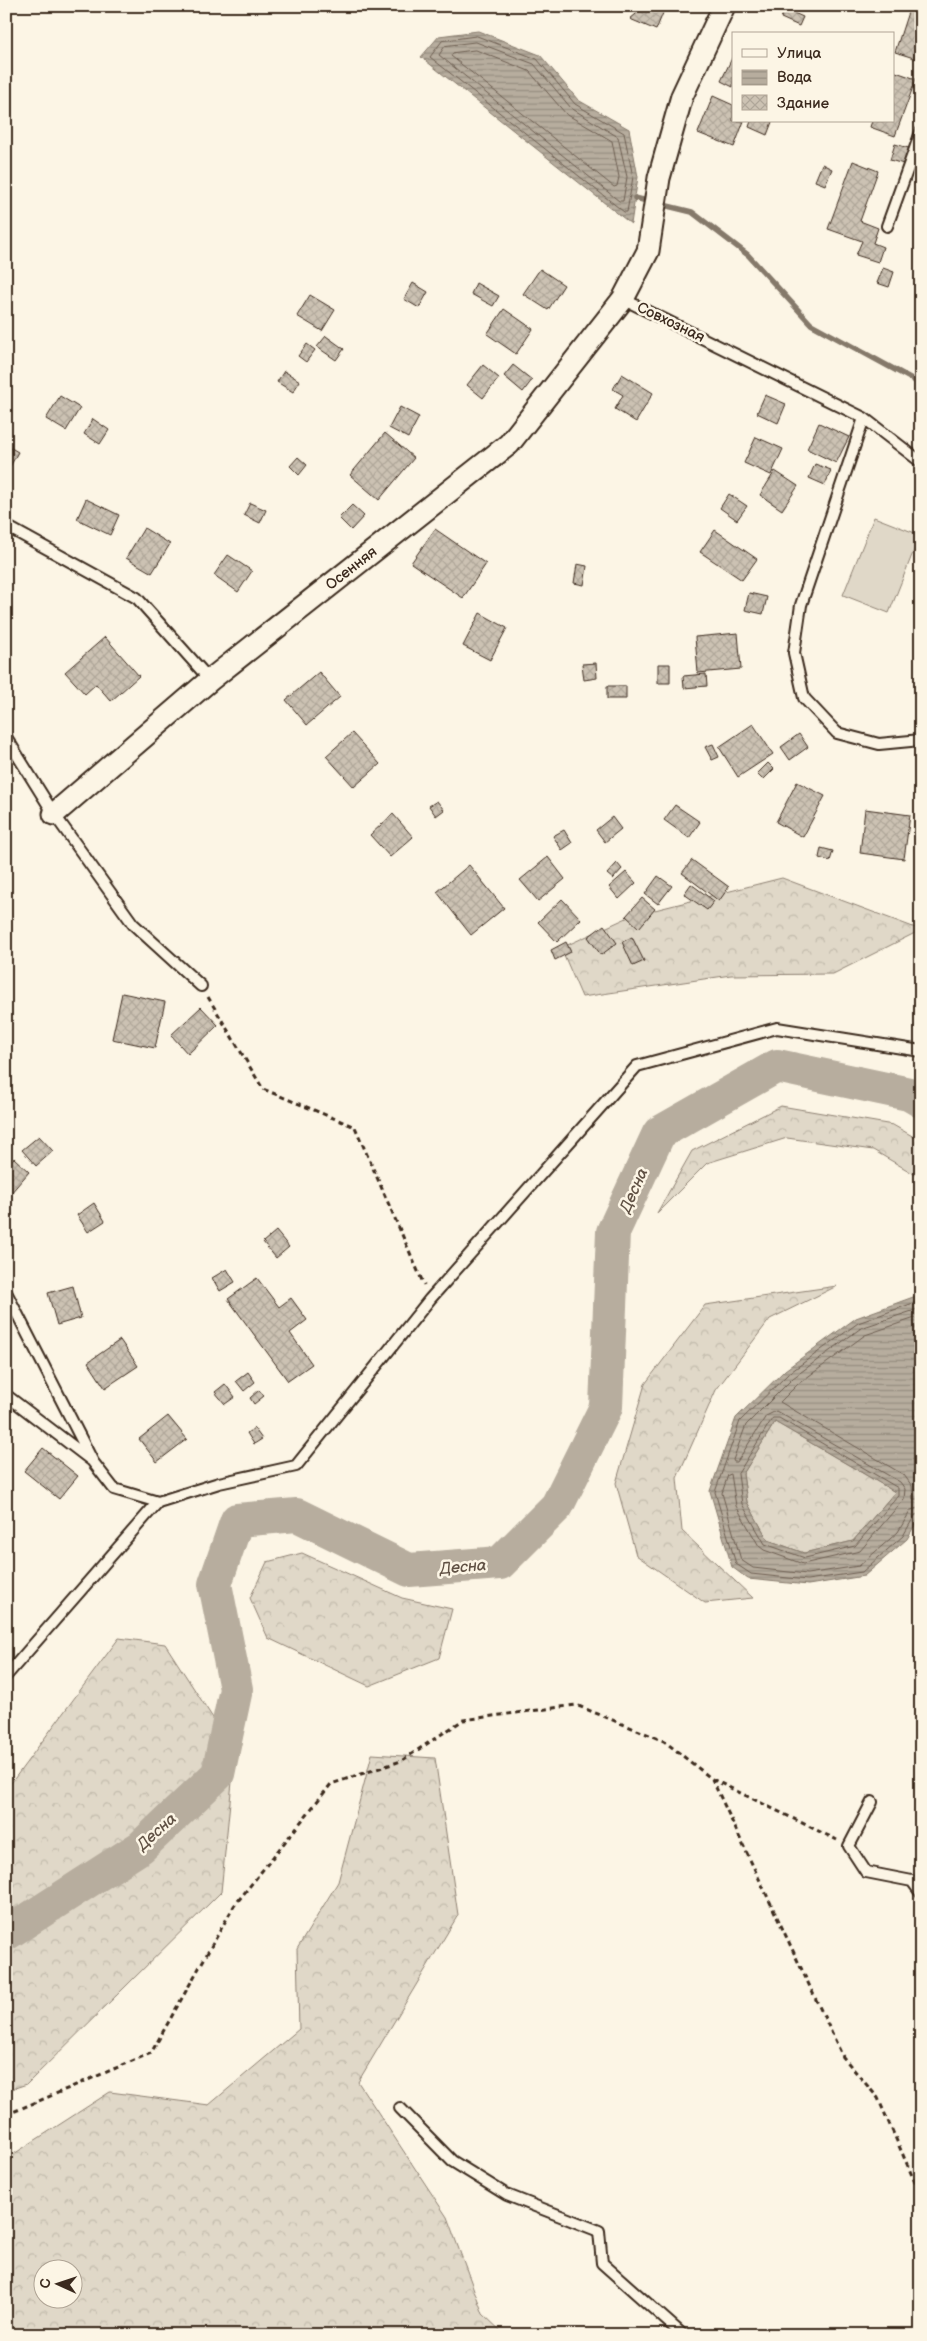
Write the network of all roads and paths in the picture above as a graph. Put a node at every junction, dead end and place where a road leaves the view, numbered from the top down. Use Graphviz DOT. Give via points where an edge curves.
graph roads {
  1 [pos="724,6"];
  2 [pos="921,132"];
  3 [pos="887,226"];
  4 [pos="623,299"];
  5 [pos="864,418"];
  6 [pos="921,462"];
  7 [pos="6,526"];
  8 [pos="210,680"];
  9 [pos="6,737"];
  10 [pos="921,740"];
  11 [pos="54,814"];
  12 [pos="201,986"];
  13 [pos="921,1051"];
  14 [pos="6,1292"];
  15 [pos="430,1299"];
  16 [pos="6,1395"];
  17 [pos="93,1462"];
  18 [pos="158,1502"];
  19 [pos="6,1676"];
  20 [pos="712,1779"];
  21 [pos="872,1802"];
  22 [pos="849,1846"];
  23 [pos="921,1893"];
  24 [pos="400,2108"];
  25 [pos="6,2114"];
  26 [pos="921,2196"];
  27 [pos="683,2335"];
  1 -- 4 [label="street, Совхозная" via="682,96 659,178 648,251"];
  2 -- 3 [label="lane"];
  4 -- 5 [label="lane, Совхозная"];
  4 -- 8 [label="street, Осенняя" via="509,444"];
  5 -- 6 [label="lane, Совхозная"];
  5 -- 10 [label="lane" via="801,605 794,653 804,698 837,733 879,744"];
  7 -- 8 [label="lane" via="137,598"];
  8 -- 11 [label="street, Осенняя"];
  9 -- 11 [label="lane"];
  11 -- 12 [label="lane" via="133,924"];
  12 -- 15 [label="path" via="263,1089 355,1127"];
  13 -- 15 [label="lane" via="777,1028 637,1066"];
  14 -- 17 [label="lane"];
  15 -- 18 [label="lane" via="296,1466 219,1483"];
  16 -- 17 [label="lane"];
  17 -- 18 [label="lane" via="114,1489"];
  18 -- 19 [label="lane"];
  20 -- 22 [label="path"];
  20 -- 25 [label="path" via="664,1741 576,1705 463,1720 401,1761 331,1784 234,1906 151,2053"];
  20 -- 26 [label="path" via="843,2057 878,2098"];
  21 -- 22 [label="lane"];
  22 -- 23 [label="lane" via="866,1872 912,1881"];
  24 -- 27 [label="lane" via="452,2161 507,2195 599,2231 602,2263"];
}
